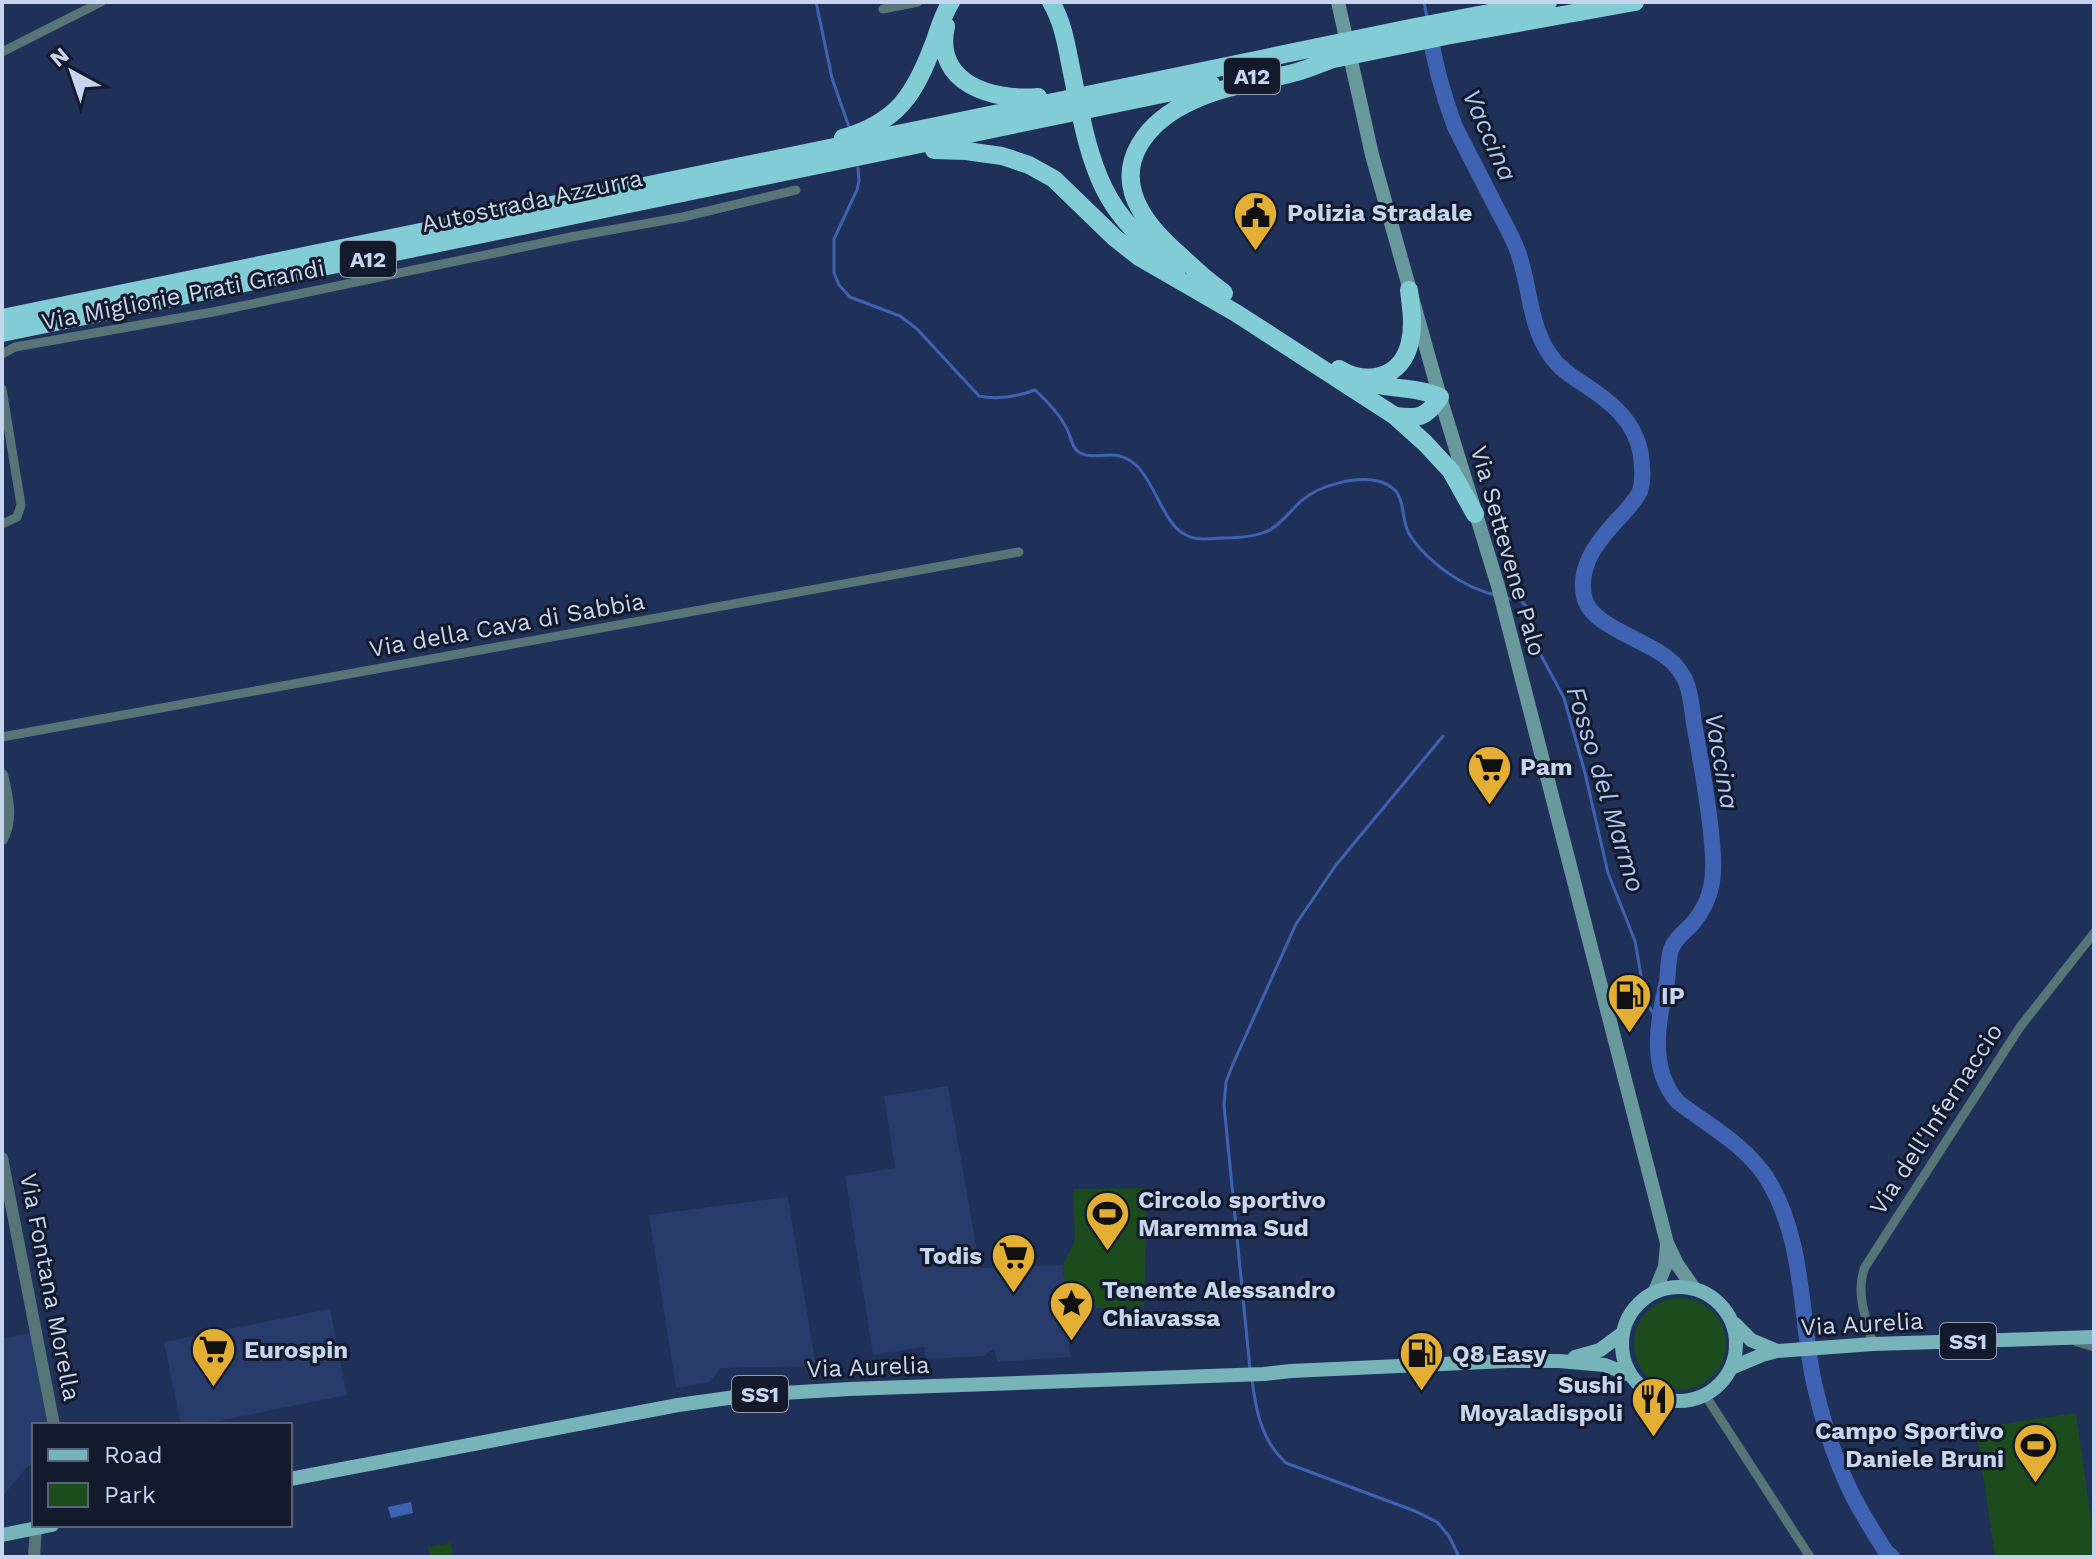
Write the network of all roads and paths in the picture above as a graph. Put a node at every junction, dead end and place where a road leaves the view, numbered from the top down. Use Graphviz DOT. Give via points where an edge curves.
graph roads {
  1 [pos="101,2"];
  2 [pos="918,2"];
  3 [pos="954,2"];
  4 [pos="1048,2"];
  5 [pos="1338,2"];
  6 [pos="1548,2"];
  7 [pos="1635,2"];
  8 [pos="883,9"];
  9 [pos="1444,28"];
  10 [pos="1418,34"];
  11 [pos="2,52"];
  12 [pos="1330,60"];
  13 [pos="1075,100"];
  14 [pos="854,150"];
  15 [pos="734,176"];
  16 [pos="796,190"];
  17 [pos="1187,283"];
  18 [pos="1210,283"];
  19 [pos="1409,290"];
  20 [pos="2,318"];
  21 [pos="2,333"];
  22 [pos="2,354"];
  23 [pos="1353,376"];
  24 [pos="2,389"];
  25 [pos="1440,397"];
  26 [pos="1395,416"];
  27 [pos="1475,514"];
  28 [pos="2,524"];
  29 [pos="1019,552"];
  30 [pos="2,737"];
  31 [pos="2,775"];
  32 [pos="2,839"];
  33 [pos="2094,933"];
  34 [pos="2,1158"];
  35 [pos="1667,1243"];
  36 [pos="1693,1287"];
  37 [pos="1655,1291"];
  38 [pos="1733,1321"];
  39 [pos="1623,1333"];
  40 [pos="2094,1337"];
  41 [pos="2062,1338"];
  42 [pos="1873,1344"];
  43 [pos="2094,1347"];
  44 [pos="1777,1351"];
  45 [pos="1559,1361"];
  46 [pos="1731,1368"];
  47 [pos="1630,1375"];
  48 [pos="1705,1395"];
  49 [pos="54,1423"];
  50 [pos="292,1479"];
  51 [pos="41,1527"];
  52 [pos="36,1528"];
  53 [pos="2,1535"];
  54 [pos="34,1557"];
  55 [pos="1810,1557"];
  1 -- 11 [label="street"];
  2 -- 8 [label="street"];
  3 -- 13 [label="highway" via="944,45 950,64 963,79 1004,97"];
  3 -- 14 [label="highway" via="909,97"];
  4 -- 13 [label="highway"];
  5 -- 19 [label="main road, Via Settevene Palo"];
  6 -- 9 [label="highway, A12"];
  7 -- 9 [label="highway, A12"];
  9 -- 10 [label="highway, A12"];
  10 -- 12 [label="highway, A12"];
  10 -- 13 [label="highway, A12" via="1224,62"];
  12 -- 13 [label="highway, A12"];
  12 -- 18 [label="highway" via="1195,100 1159,122 1138,146 1131,174 1140,210"];
  13 -- 14 [label="highway, A12"];
  13 -- 17 [label="highway" via="1090,170 1108,205"];
  13 -- 18 [label="highway" via="1097,175 1120,214 1155,250"];
  14 -- 15 [label="highway" via="758,183"];
  14 -- 15 [label="highway" via="759,157"];
  14 -- 17 [label="highway" via="948,149 1023,163 1062,186 1133,252"];
  15 -- 20 [label="highway, Autostrada Azzurra / A12"];
  15 -- 21 [label="highway, Autostrada Azzurra / A12"];
  16 -- 22 [label="street, Via Migliorie Prati Grandi" via="213,312 15,347"];
  17 -- 26 [label="highway"];
  18 -- 23 [label="highway"];
  19 -- 23 [label="highway" via="1411,335 1404,358 1381,376"];
  19 -- 25 [label="main road, Via Settevene Palo"];
  23 -- 25 [label="highway"];
  24 -- 28 [label="street" via="21,505 17,517"];
  25 -- 26 [label="highway" via="1419,417"];
  25 -- 27 [label="main road, Via Settevene Palo"];
  26 -- 27 [label="highway" via="1451,471"];
  27 -- 35 [label="main road, Via Settevene Palo" via="1504,607"];
  29 -- 30 [label="street, Via della Cava di Sabbia"];
  31 -- 32 [label="street" via="8,821"];
  33 -- 42 [label="street, Via dell'Infernaccio" via="2020,1027 1865,1267 1860,1288"];
  34 -- 49 [label="street, Via Fontana Morella"];
  35 -- 36 [label="main road, Via Settevene Palo"];
  35 -- 37 [label="main road, Via Settevene Palo"];
  36 -- 37 [label="main road"];
  36 -- 38 [label="main road" via="1710,1294"];
  37 -- 39 [label="main road, SS1" via="1640,1301"];
  38 -- 44 [label="main road, Via Aurelia" via="1751,1340"];
  38 -- 46 [label="main road" via="1737,1337"];
  39 -- 45 [label="main road, Via Aurelia / SS1" via="1592,1353"];
  39 -- 47 [label="main road"];
  40 -- 41 [label="main road, Via Aurelia / SS1"];
  41 -- 42 [label="main road, Via Aurelia / SS1"];
  41 -- 43 [label="street"];
  42 -- 44 [label="main road, Via Aurelia / SS1"];
  44 -- 46 [label="main road, Via Aurelia / SS1"];
  45 -- 47 [label="main road, Via Aurelia / SS1" via="1605,1365"];
  45 -- 50 [label="main road, Via Aurelia / SS1" via="750,1395"];
  46 -- 48 [label="main road, SS1"];
  47 -- 48 [label="main road, SS1" via="1656,1397 1681,1401"];
  48 -- 55 [label="street"];
  51 -- 52 [label="main road"];
  52 -- 53 [label="main road"];
  52 -- 54 [label="street"];
}
